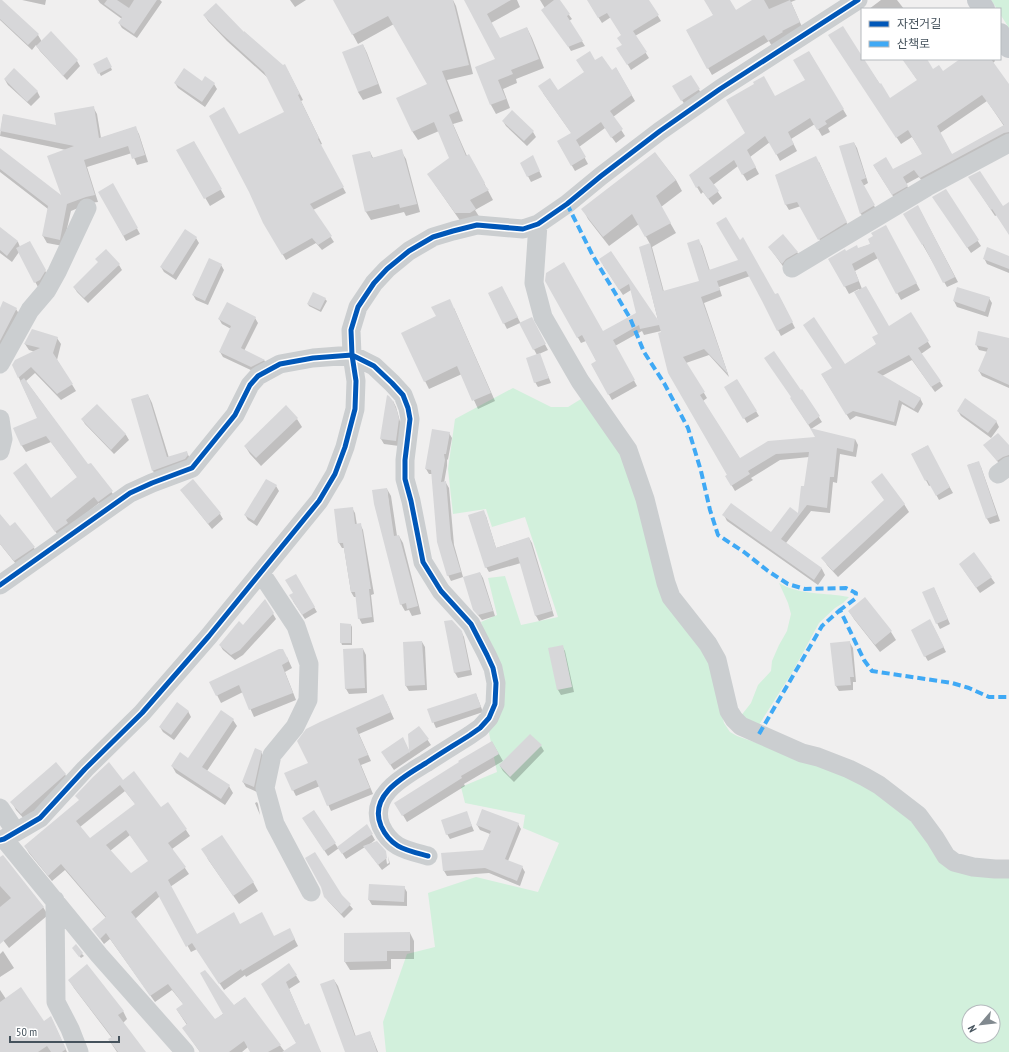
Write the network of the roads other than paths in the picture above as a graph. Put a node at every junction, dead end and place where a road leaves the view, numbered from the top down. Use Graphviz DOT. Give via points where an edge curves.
graph roads {
  1 [pos="858,0"];
  2 [pos="1001,35"];
  3 [pos="1009,47"];
  4 [pos="1009,143"];
  5 [pos="87,208"];
  6 [pos="538,224"];
  7 [pos="792,268"];
  8 [pos="352,355"];
  9 [pos="0,364"];
  10 [pos="0,419"];
  11 [pos="0,450"];
  12 [pos="261,573"];
  13 [pos="0,585"];
  14 [pos="0,808"];
  15 [pos="7,837"];
  16 [pos="428,856"];
  17 [pos="1009,869"];
  18 [pos="311,892"];
  19 [pos="55,900"];
  20 [pos="79,1052"];
  21 [pos="185,1052"];
  1 -- 6 [label="street" via="714,93"];
  2 -- 3 [label="main road"];
  4 -- 7 [label="street" via="927,187"];
  5 -- 9 [label="street" via="47,290 30,310"];
  6 -- 8 [label="street" via="523,229 477,225 433,238 409,251 374,283 358,307 351,330"];
  6 -- 17 [label="street" via="534,283 543,317 580,381 628,450 645,500 671,597 708,644 717,660 728,711 741,726 849,769 879,785 918,815 946,856 954,862 978,868"];
  8 -- 12 [label="street" via="356,380 354,409 335,474 319,501"];
  8 -- 13 [label="street" via="280,364 258,376 250,385 236,415 192,468 130,493"];
  8 -- 16 [label="street" via="374,366 403,395 410,419 405,479 423,562 441,591 471,624 493,668 496,683 495,704 489,718 470,735 396,781 378,807 378,819 392,842 406,850"];
  10 -- 11 [label="street" via="4,439"];
  12 -- 15 [label="street" via="142,713 40,818"];
  12 -- 18 [label="street" via="296,626 309,664 308,700 295,727 272,755 266,788 275,824"];
  14 -- 15 [label="street"];
  15 -- 19 [label="street"];
  19 -- 20 [label="street" via="56,1002"];
  19 -- 21 [label="street" via="99,955"];
}
